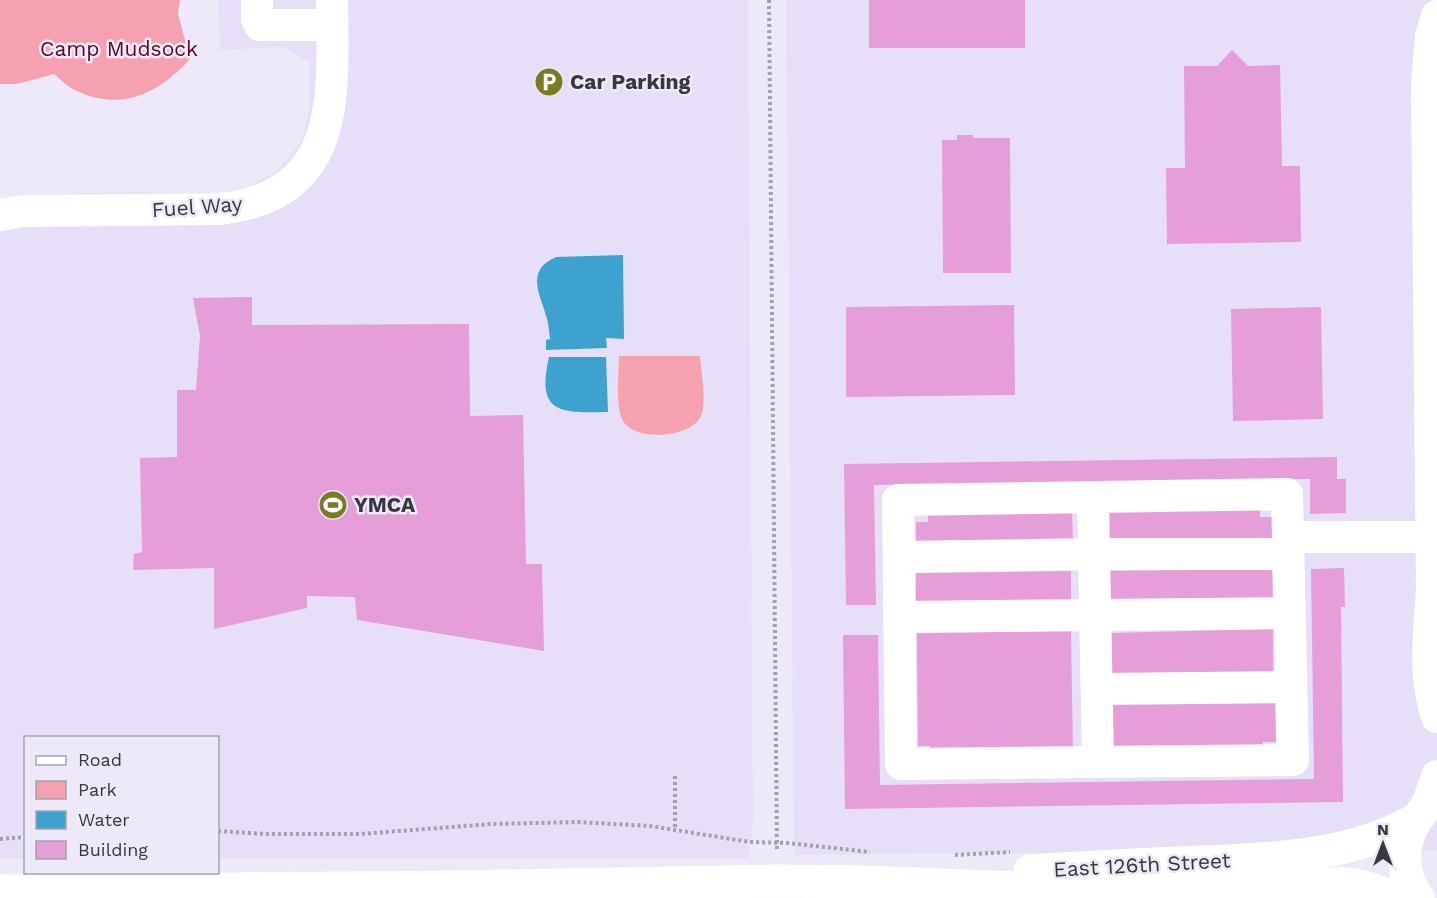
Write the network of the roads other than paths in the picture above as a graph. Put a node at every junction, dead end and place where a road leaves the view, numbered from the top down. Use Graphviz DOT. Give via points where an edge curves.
graph roads {
  1 [pos="257,0"];
  2 [pos="332,12"];
  3 [pos="1437,16"];
  4 [pos="0,215"];
  5 [pos="1094,497"];
  6 [pos="1432,537"];
  7 [pos="1288,545"];
  8 [pos="1095,554"];
  9 [pos="898,557"];
  10 [pos="1432,590"];
  11 [pos="1289,613"];
  12 [pos="1096,615"];
  13 [pos="899,617"];
  14 [pos="1437,626"];
  15 [pos="1291,687"];
  16 [pos="1097,689"];
  17 [pos="1437,717"];
  18 [pos="1098,762"];
  19 [pos="1437,776"];
  20 [pos="1425,811"];
  21 [pos="864,882"];
  22 [pos="0,891"];
  23 [pos="435,892"];
  24 [pos="472,892"];
  25 [pos="1398,898"];
  26 [pos="1418,898"];
  1 -- 2 [label="street" via="260,25"];
  2 -- 4 [label="street, Fuel Way" via="332,91 321,142 306,169 269,198 220,209 23,211"];
  3 -- 6 [label="street" via="1427,83"];
  5 -- 7 [label="street" via="1287,494"];
  5 -- 8 [label="street"];
  5 -- 9 [label="street" via="898,500"];
  6 -- 7 [label="street"];
  6 -- 10 [label="street"];
  7 -- 8 [label="street"];
  7 -- 11 [label="street"];
  8 -- 9 [label="street"];
  8 -- 12 [label="street"];
  9 -- 13 [label="street"];
  10 -- 14 [label="street"];
  10 -- 17 [label="street" via="1428,686"];
  11 -- 12 [label="street"];
  11 -- 15 [label="street"];
  12 -- 13 [label="street"];
  12 -- 16 [label="street"];
  13 -- 18 [label="street" via="901,764"];
  15 -- 16 [label="street"];
  15 -- 18 [label="street" via="1293,759"];
  16 -- 18 [label="street"];
  19 -- 20 [label="street"];
  20 -- 21 [label="main road, East 126th Street" via="1388,834 1370,840 1279,857"];
  20 -- 26 [label="main road" via="1407,838 1404,858"];
  21 -- 24 [label="main road, East 126th Street" via="777,881"];
  21 -- 25 [label="main road, East 126th Street" via="1198,895 1342,883"];
  22 -- 23 [label="main road, East 126th Street"];
  23 -- 24 [label="main road, East 126th Street"];
}
